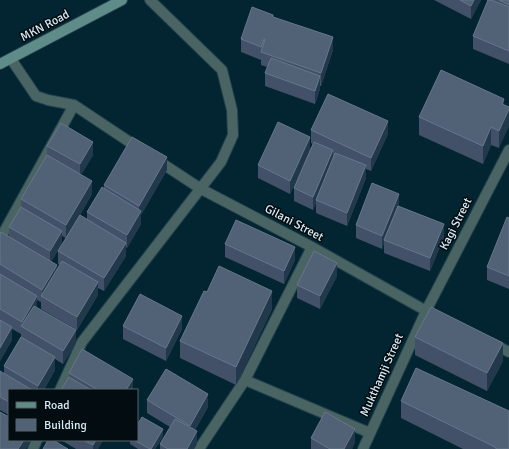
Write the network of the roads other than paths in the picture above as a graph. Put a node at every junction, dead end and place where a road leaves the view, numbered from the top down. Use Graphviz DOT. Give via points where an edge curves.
graph roads {
  1 [pos="122,0"];
  2 [pos="150,0"];
  3 [pos="11,59"];
  4 [pos="0,64"];
  5 [pos="74,105"];
  6 [pos="509,150"];
  7 [pos="202,189"];
  8 [pos="0,239"];
  9 [pos="312,248"];
  10 [pos="426,311"];
  11 [pos="446,321"];
  12 [pos="481,339"];
  13 [pos="509,352"];
  14 [pos="245,380"];
  15 [pos="60,389"];
  16 [pos="370,433"];
  17 [pos="199,449"];
  18 [pos="363,449"];
  1 -- 3 [label="street, MKN Road"];
  2 -- 7 [label="street" via="222,70 232,110 233,135 221,162"];
  3 -- 4 [label="street, MKN Road"];
  3 -- 5 [label="street" via="36,96"];
  5 -- 7 [label="street, Gilani Street"];
  5 -- 8 [label="street"];
  6 -- 10 [label="street, Kagi Street"];
  7 -- 9 [label="street, Gilani Street"];
  7 -- 15 [label="street" via="82,342"];
  9 -- 10 [label="street, Gilani Street"];
  9 -- 14 [label="street"];
  10 -- 11 [label="street, Gilani Street"];
  10 -- 16 [label="street, Mukthamji Street"];
  12 -- 13 [label="street"];
  14 -- 16 [label="street"];
  14 -- 17 [label="street"];
  16 -- 18 [label="street, Mukthamji Street"];
}
